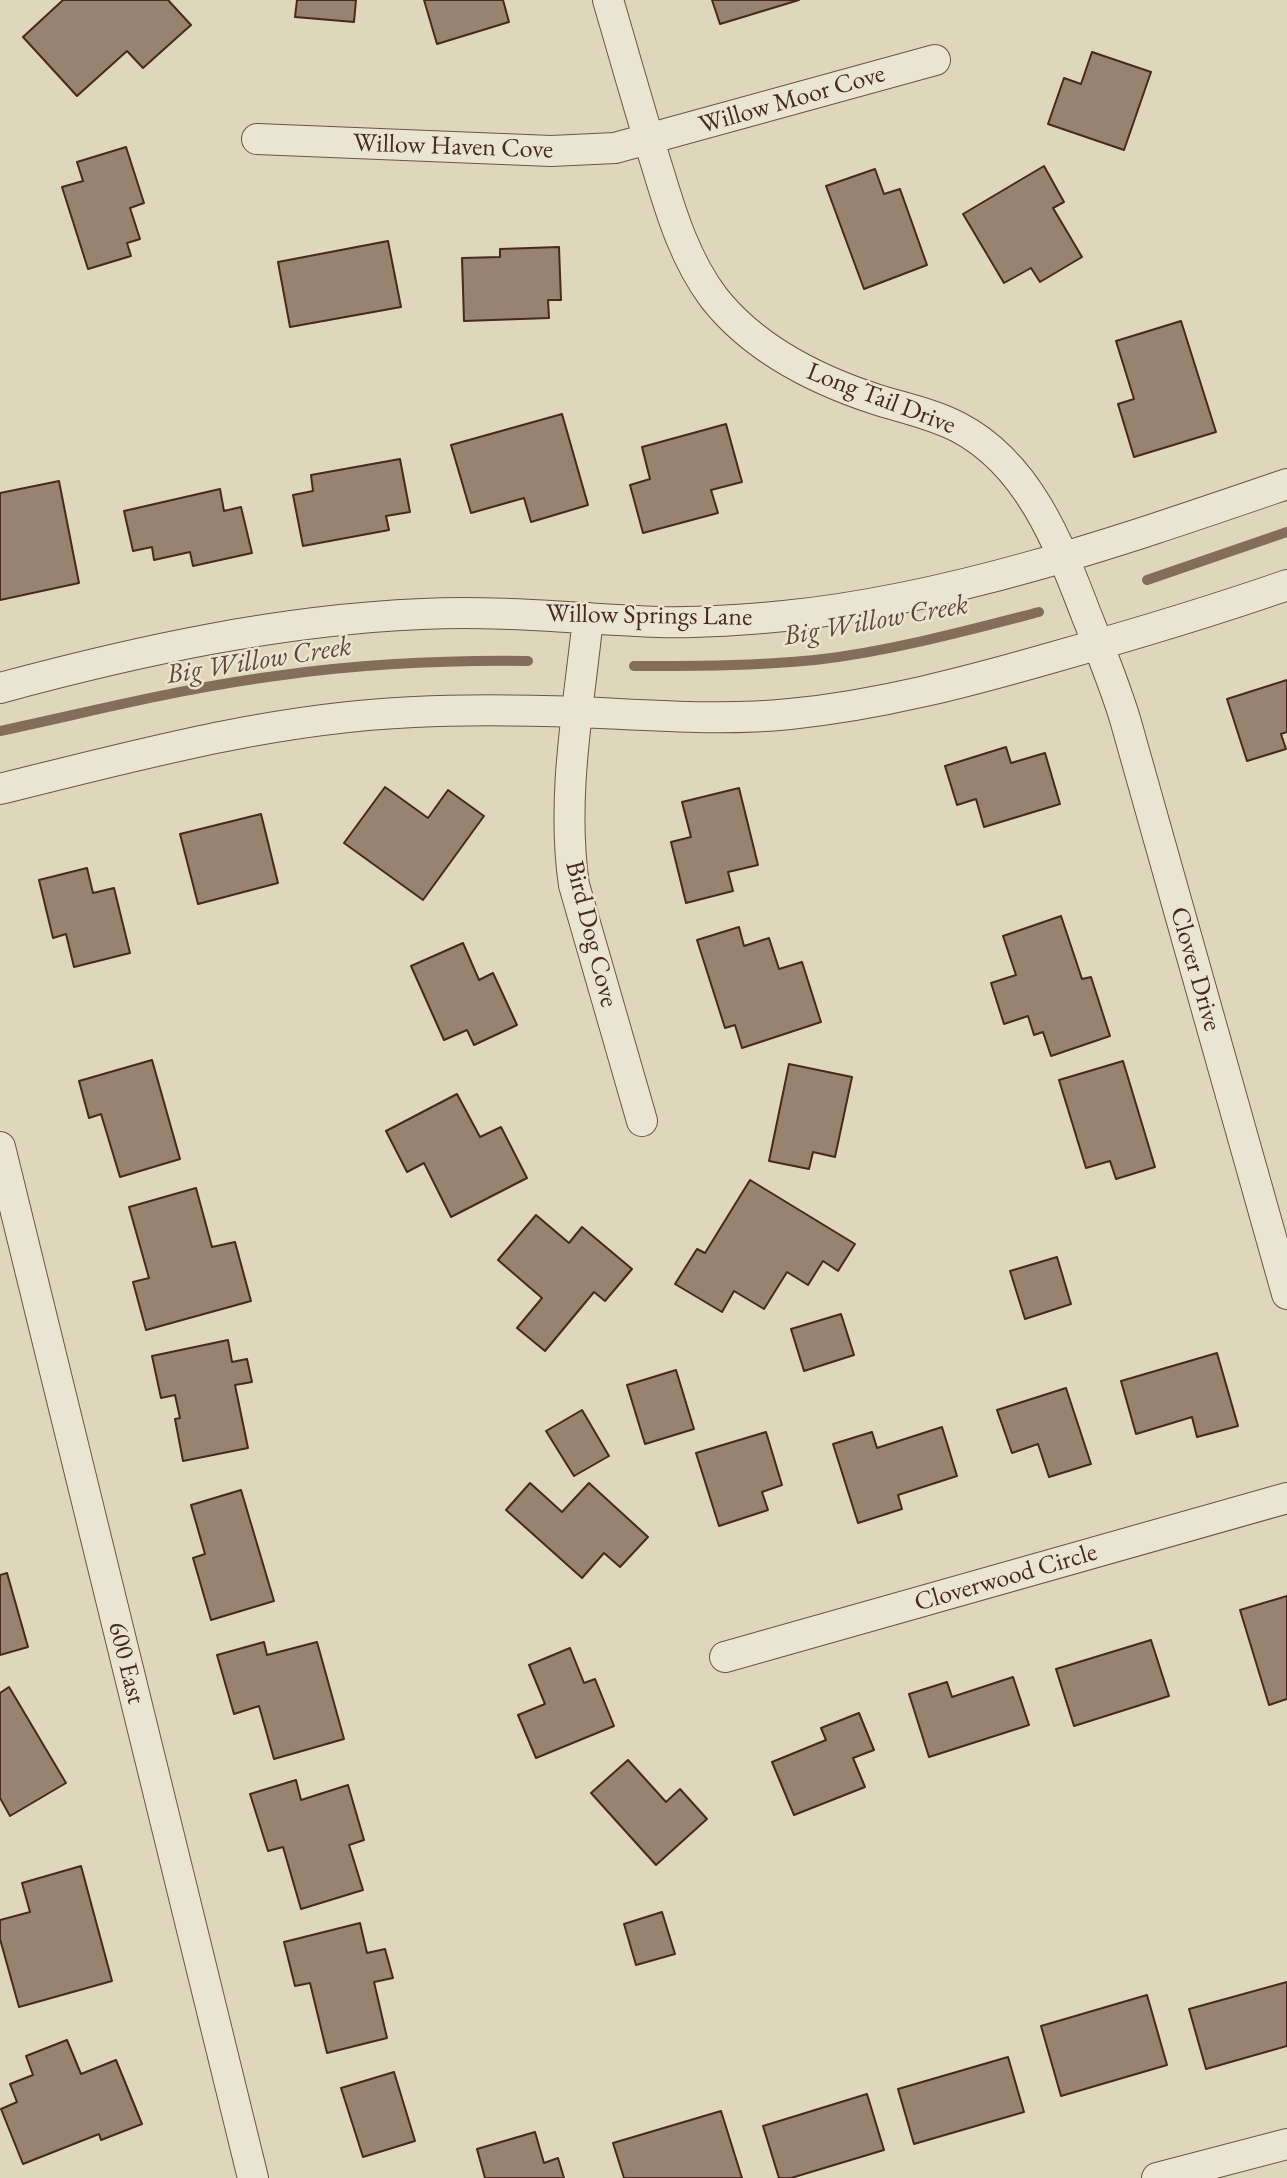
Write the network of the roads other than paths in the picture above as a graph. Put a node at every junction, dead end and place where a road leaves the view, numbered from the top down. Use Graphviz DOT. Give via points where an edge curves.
graph roads {
  1 [pos="608,0"];
  2 [pos="935,60"];
  3 [pos="257,139"];
  4 [pos="649,140"];
  5 [pos="1287,484"];
  6 [pos="1064,556"];
  7 [pos="1287,585"];
  8 [pos="588,618"];
  9 [pos="1098,645"];
  10 [pos="0,688"];
  11 [pos="578,712"];
  12 [pos="0,789"];
  13 [pos="642,1121"];
  14 [pos="0,1147"];
  15 [pos="1287,1294"];
  16 [pos="1287,1498"];
  17 [pos="725,1657"];
  18 [pos="1287,2144"];
  19 [pos="253,2178"];
  20 [pos="1157,2178"];
  1 -- 4 [label="street, Long Tail Drive"];
  2 -- 4 [label="street, Willow Moor Cove"];
  3 -- 4 [label="street, Willow Haven Cove" via="551,151 615,148"];
  4 -- 6 [label="street, Long Tail Drive" via="690,259 713,298 745,331 783,359 828,382 919,411 958,427 989,448 1037,505"];
  5 -- 6 [label="street, Willow Springs Lane"];
  6 -- 8 [label="street, Willow Springs Lane" via="925,594 784,616 662,622"];
  6 -- 9 [label="street, Long Tail Drive"];
  7 -- 9 [label="street"];
  8 -- 10 [label="street, Willow Springs Lane" via="424,614 331,620 251,632"];
  8 -- 11 [label="street, Bird Dog Cove"];
  9 -- 11 [label="street" via="936,689 789,714 710,717"];
  9 -- 15 [label="street, Clover Drive" via="1125,719"];
  11 -- 12 [label="street" via="426,711 325,718 225,735"];
  11 -- 13 [label="street, Bird Dog Cove" via="569,841 573,885"];
  14 -- 19 [label="street, 600 East"];
  16 -- 17 [label="street, Cloverwood Circle"];
  18 -- 20 [label="street"];
}
